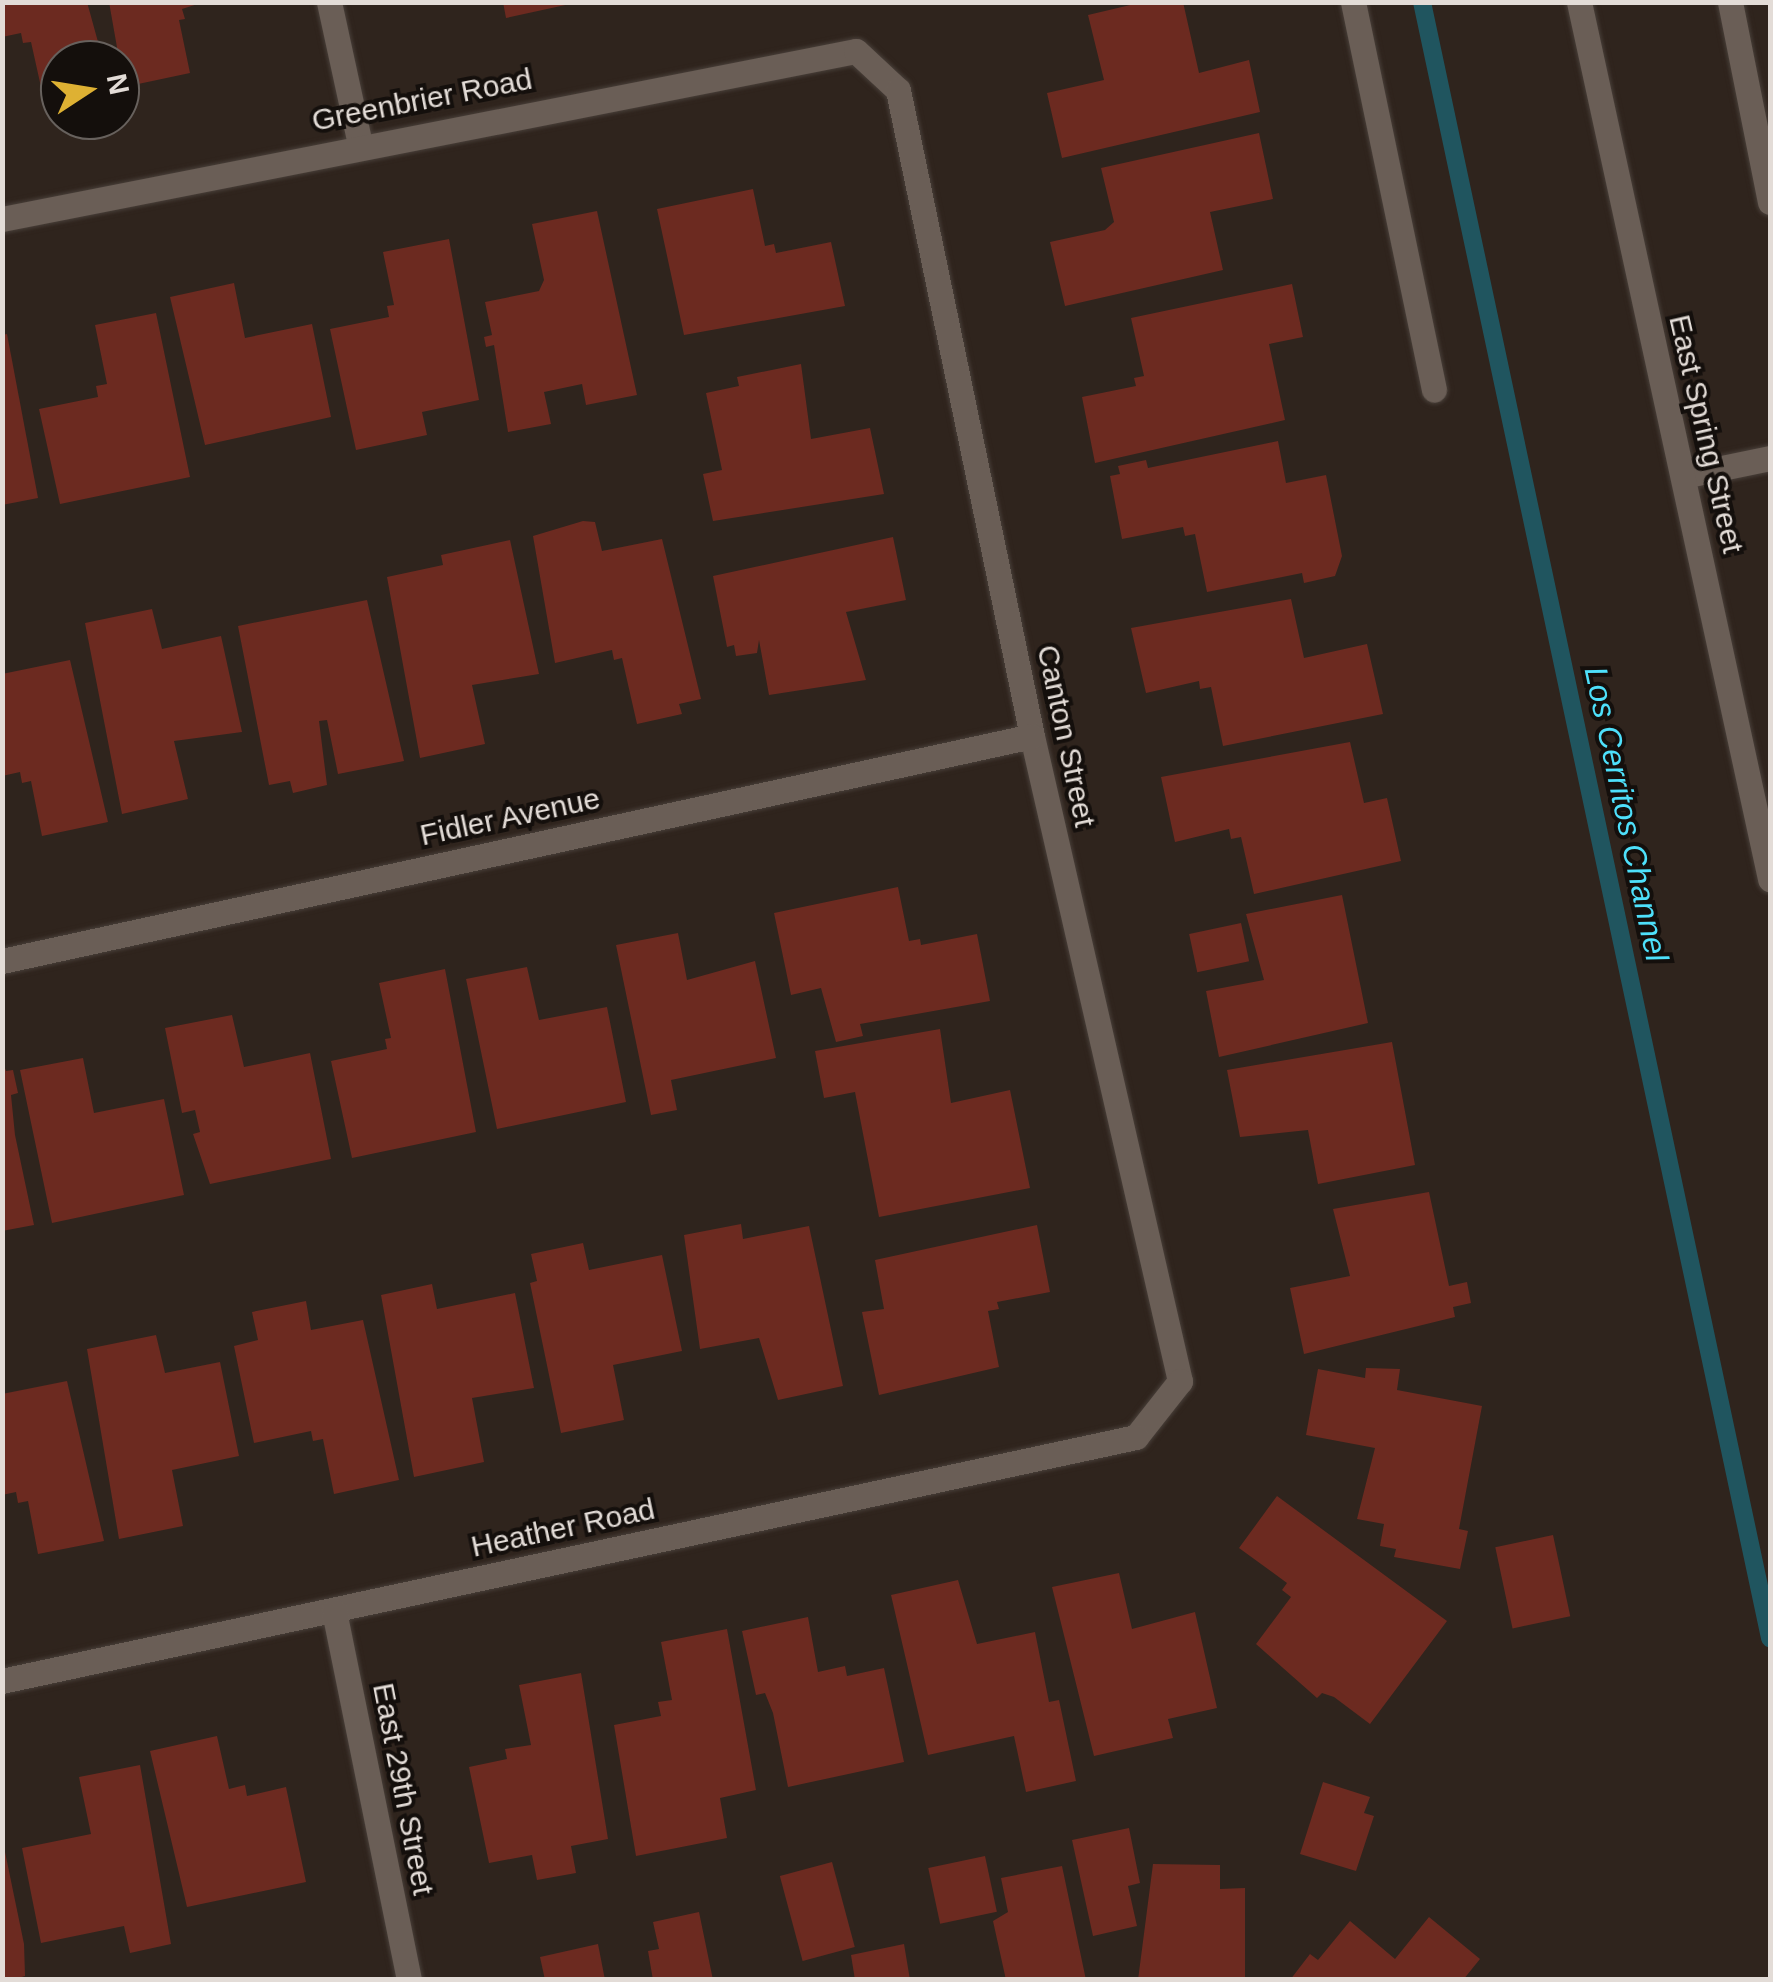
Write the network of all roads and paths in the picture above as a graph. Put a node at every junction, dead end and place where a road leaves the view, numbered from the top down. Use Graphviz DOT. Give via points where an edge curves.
graph roads {
  1 [pos="329,2"];
  2 [pos="1353,2"];
  3 [pos="1578,2"];
  4 [pos="1730,2"];
  5 [pos="856,51"];
  6 [pos="360,144"];
  7 [pos="1770,202"];
  8 [pos="2,219"];
  9 [pos="1434,390"];
  10 [pos="1770,458"];
  11 [pos="1683,476"];
  12 [pos="1032,736"];
  13 [pos="1770,879"];
  14 [pos="2,961"];
  15 [pos="1136,1437"];
  16 [pos="334,1611"];
  17 [pos="2,1681"];
  18 [pos="409,1980"];
  1 -- 6 [label="street"];
  2 -- 9 [label="street"];
  3 -- 11 [label="street, East Spring Street"];
  4 -- 7 [label="street"];
  5 -- 6 [label="street, Greenbrier Road"];
  5 -- 12 [label="street, Canton Street" via="898,90"];
  6 -- 8 [label="street, Greenbrier Road"];
  10 -- 11 [label="street"];
  11 -- 13 [label="street, East Spring Street"];
  12 -- 14 [label="street, Fidler Avenue"];
  12 -- 15 [label="street, Canton Street" via="1180,1381"];
  15 -- 16 [label="street, Heather Road"];
  16 -- 17 [label="street, Heather Road"];
  16 -- 18 [label="street, East 29th Street"];
}
